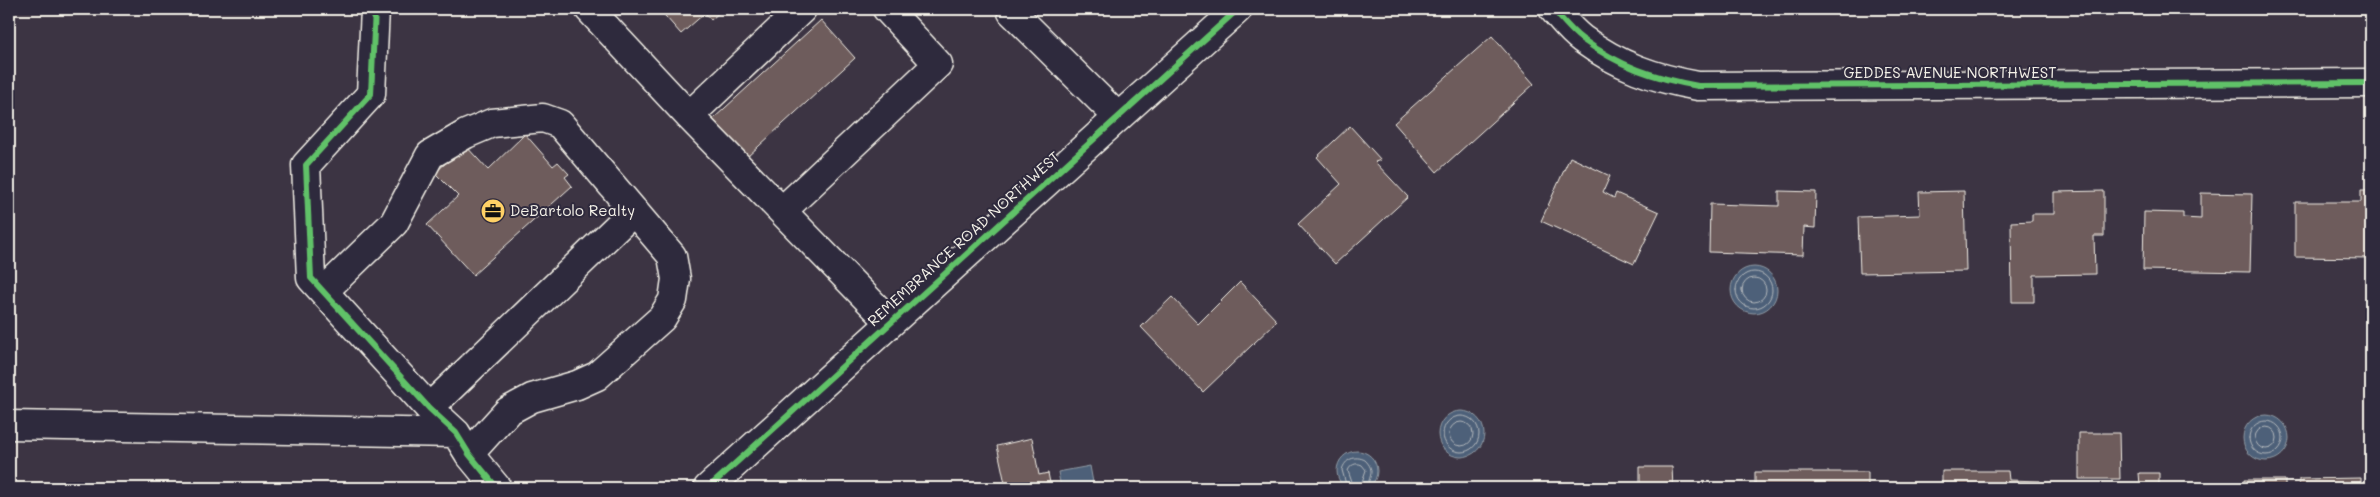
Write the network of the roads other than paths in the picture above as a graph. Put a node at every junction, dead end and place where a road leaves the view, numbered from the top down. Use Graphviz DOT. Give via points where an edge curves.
graph roads {
  1 [pos="375,9"];
  2 [pos="589,9"];
  3 [pos="802,9"];
  4 [pos="887,9"];
  5 [pos="1238,9"];
  6 [pos="1553,9"];
  7 [pos="1013,10"];
  8 [pos="2371,83"];
  9 [pos="689,116"];
  10 [pos="1118,117"];
  11 [pos="634,211"];
  12 [pos="782,211"];
  13 [pos="324,291"];
  14 [pos="890,322"];
  15 [pos="429,408"];
  16 [pos="9,425"];
  17 [pos="462,444"];
  18 [pos="497,488"];
  19 [pos="708,488"];
  1 -- 13 [label="street" via="371,94 306,165 311,278"];
  2 -- 9 [label="street"];
  3 -- 9 [label="street"];
  4 -- 12 [label="street" via="938,64"];
  5 -- 10 [label="street, REMEMBRANCE ROAD NORTHWEST"];
  6 -- 8 [label="street, GEDDES AVENUE NORTHWEST" via="1581,38 1627,67 1662,80 1698,86"];
  7 -- 10 [label="street"];
  9 -- 12 [label="street"];
  10 -- 14 [label="street, REMEMBRANCE ROAD NORTHWEST"];
  11 -- 13 [label="street" via="560,124 543,118 492,123 430,155 394,223"];
  11 -- 15 [label="street"];
  11 -- 17 [label="street" via="672,256 676,279 673,300 662,318 597,376 532,398"];
  12 -- 14 [label="street"];
  13 -- 15 [label="street"];
  14 -- 19 [label="street, REMEMBRANCE ROAD NORTHWEST"];
  15 -- 17 [label="street"];
  16 -- 17 [label="street"];
  17 -- 18 [label="street"];
}
